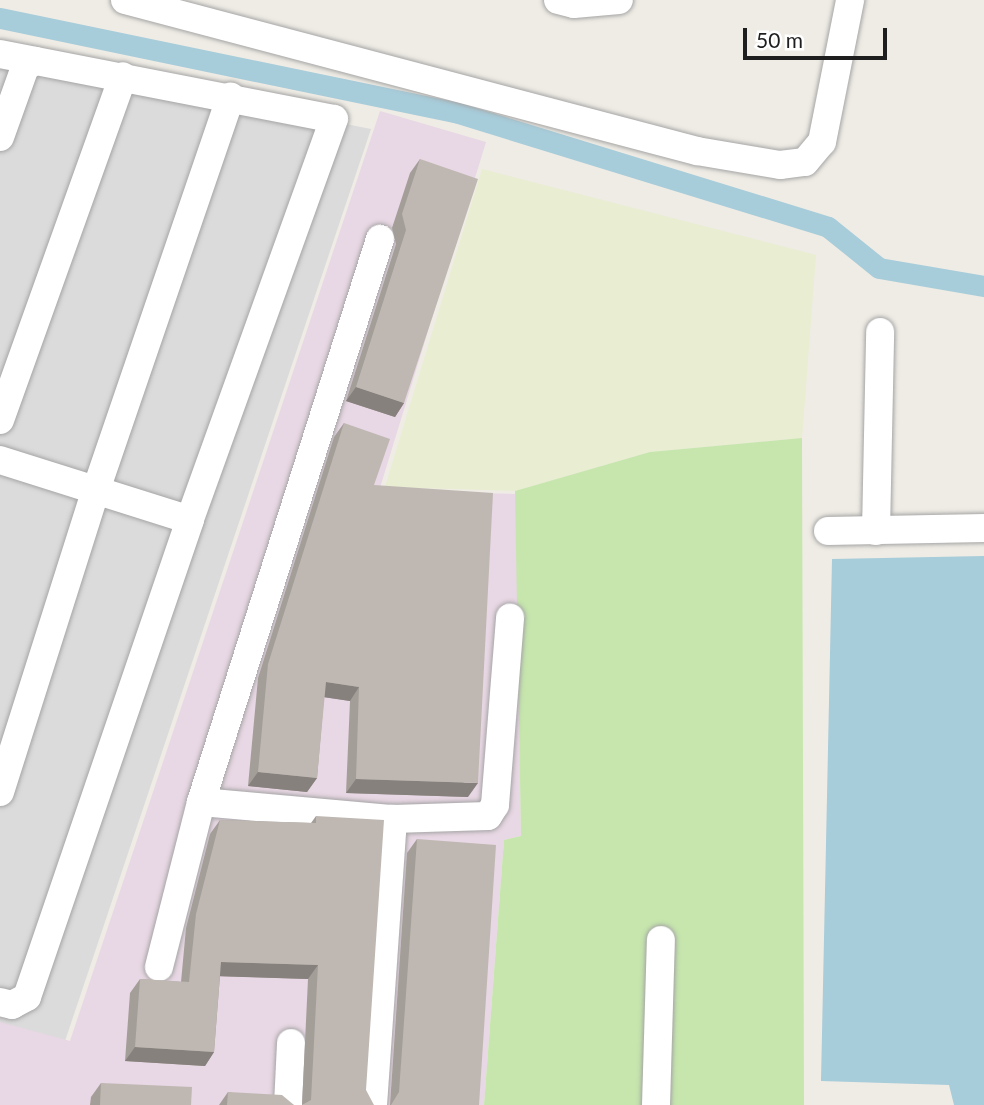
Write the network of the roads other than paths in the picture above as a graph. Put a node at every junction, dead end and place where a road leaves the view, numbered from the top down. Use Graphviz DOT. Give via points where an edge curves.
graph roads {
  1 [pos="125,0"];
  2 [pos="558,0"];
  3 [pos="619,0"];
  4 [pos="850,0"];
  5 [pos="0,54"];
  6 [pos="35,61"];
  7 [pos="123,76"];
  8 [pos="231,96"];
  9 [pos="0,137"];
  10 [pos="380,239"];
  11 [pos="880,331"];
  12 [pos="0,420"];
  13 [pos="0,460"];
  14 [pos="96,490"];
  15 [pos="190,520"];
  16 [pos="984,528"];
  17 [pos="828,531"];
  18 [pos="876,531"];
  19 [pos="510,618"];
  20 [pos="0,792"];
  21 [pos="201,802"];
  22 [pos="393,819"];
  23 [pos="661,940"];
  24 [pos="159,967"];
  25 [pos="0,1002"];
  26 [pos="291,1043"];
  27 [pos="288,1105"];
  28 [pos="373,1105"];
  29 [pos="656,1105"];
  1 -- 4 [label="street" via="697,151 780,165 804,162 822,142"];
  2 -- 3 [label="street" via="574,4"];
  5 -- 6 [label="street"];
  6 -- 7 [label="street"];
  6 -- 9 [label="street" via="25,67"];
  7 -- 8 [label="street"];
  7 -- 12 [label="street"];
  8 -- 14 [label="street"];
  8 -- 15 [label="street" via="334,119"];
  10 -- 21 [label="street"];
  11 -- 18 [label="street"];
  13 -- 14 [label="street"];
  14 -- 15 [label="street"];
  14 -- 20 [label="street"];
  15 -- 25 [label="street" via="27,997 12,1005"];
  16 -- 18 [label="street"];
  17 -- 18 [label="street"];
  19 -- 22 [label="street" via="495,805 488,816 472,819"];
  21 -- 22 [label="street"];
  21 -- 24 [label="street"];
  22 -- 28 [label="street"];
  23 -- 29 [label="street"];
  26 -- 27 [label="street"];
}
